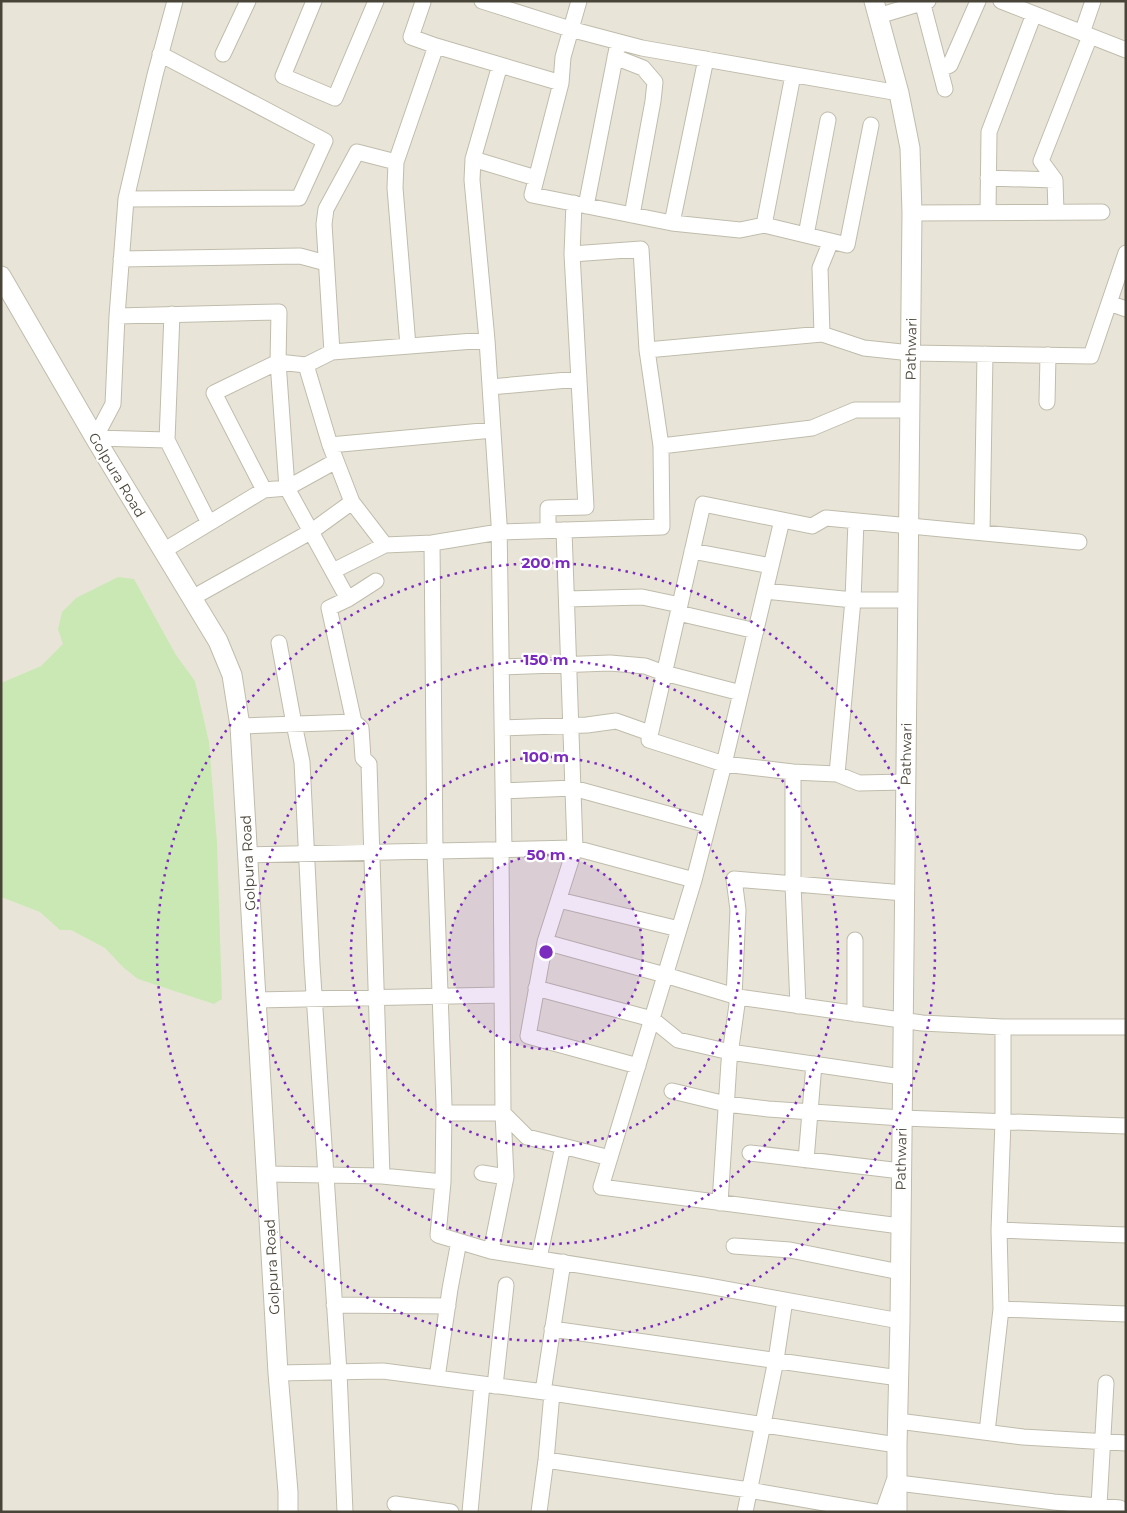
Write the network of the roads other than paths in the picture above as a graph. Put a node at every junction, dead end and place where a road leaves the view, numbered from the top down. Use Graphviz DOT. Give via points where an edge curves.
graph roads {
  1 [pos="175,1"];
  2 [pos="248,1"];
  3 [pos="314,1"];
  4 [pos="376,1"];
  5 [pos="422,1"];
  6 [pos="482,1"];
  7 [pos="579,1"];
  8 [pos="978,1"];
  9 [pos="1001,1"];
  10 [pos="1093,1"];
  11 [pos="924,2"];
  12 [pos="876,9"];
  13 [pos="1030,9"];
  14 [pos="570,30"];
  15 [pos="1086,34"];
  16 [pos="436,46"];
  17 [pos="616,50"];
  18 [pos="1126,50"];
  19 [pos="160,54"];
  20 [pos="223,54"];
  21 [pos="706,59"];
  22 [pos="500,65"];
  23 [pos="940,69"];
  24 [pos="793,74"];
  25 [pos="561,83"];
  26 [pos="945,89"];
  27 [pos="899,93"];
  28 [pos="828,120"];
  29 [pos="871,125"];
  30 [pos="473,159"];
  31 [pos="396,162"];
  32 [pos="536,178"];
  33 [pos="988,178"];
  34 [pos="1055,180"];
  35 [pos="126,199"];
  36 [pos="580,204"];
  37 [pos="912,212"];
  38 [pos="988,212"];
  39 [pos="1056,212"];
  40 [pos="1102,212"];
  41 [pos="632,215"];
  42 [pos="672,223"];
  43 [pos="764,225"];
  44 [pos="806,235"];
  45 [pos="831,241"];
  46 [pos="1126,253"];
  47 [pos="572,254"];
  48 [pos="121,259"];
  49 [pos="326,263"];
  50 [pos="1,276"];
  51 [pos="1109,303"];
  52 [pos="1126,309"];
  53 [pos="172,314"];
  54 [pos="117,316"];
  55 [pos="822,334"];
  56 [pos="487,340"];
  57 [pos="408,346"];
  58 [pos="647,350"];
  59 [pos="332,352"];
  60 [pos="911,353"];
  61 [pos="985,354"];
  62 [pos="1048,355"];
  63 [pos="278,362"];
  64 [pos="306,365"];
  65 [pos="579,379"];
  66 [pos="490,387"];
  67 [pos="1047,402"];
  68 [pos="910,410"];
  69 [pos="493,430"];
  70 [pos="95,438"];
  71 [pos="167,440"];
  72 [pos="330,444"];
  73 [pos="661,446"];
  74 [pos="336,461"];
  75 [pos="287,488"];
  76 [pos="264,490"];
  77 [pos="352,502"];
  78 [pos="782,520"];
  79 [pos="856,521"];
  80 [pos="209,523"];
  81 [pos="908,526"];
  82 [pos="548,530"];
  83 [pos="564,530"];
  84 [pos="312,531"];
  85 [pos="499,532"];
  86 [pos="982,533"];
  87 [pos="1079,542"];
  88 [pos="432,543"];
  89 [pos="386,545"];
  90 [pos="163,551"];
  91 [pos="692,551"];
  92 [pos="771,566"];
  93 [pos="333,571"];
  94 [pos="376,580"];
  95 [pos="765,591"];
  96 [pos="192,598"];
  97 [pos="348,599"];
  98 [pos="567,599"];
  99 [pos="853,600"];
  100 [pos="907,600"];
  101 [pos="679,609"];
  102 [pos="756,631"];
  103 [pos="279,643"];
  104 [pos="569,664"];
  105 [pos="501,667"];
  106 [pos="664,673"];
  107 [pos="741,693"];
  108 [pos="354,722"];
  109 [pos="294,724"];
  110 [pos="240,726"];
  111 [pos="570,726"];
  112 [pos="502,728"];
  113 [pos="650,733"];
  114 [pos="724,764"];
  115 [pos="793,772"];
  116 [pos="836,774"];
  117 [pos="905,782"];
  118 [pos="572,788"];
  119 [pos="503,791"];
  120 [pos="708,825"];
  121 [pos="575,848"];
  122 [pos="503,851"];
  123 [pos="435,852"];
  124 [pos="372,853"];
  125 [pos="306,854"];
  126 [pos="248,856"];
  127 [pos="694,880"];
  128 [pos="793,884"];
  129 [pos="904,893"];
  130 [pos="559,900"];
  131 [pos="679,929"];
  132 [pos="855,940"];
  133 [pos="545,942"];
  134 [pos="665,975"];
  135 [pos="536,988"];
  136 [pos="502,995"];
  137 [pos="440,996"];
  138 [pos="736,997"];
  139 [pos="377,998"];
  140 [pos="315,999"];
  141 [pos="256,1000"];
  142 [pos="798,1006"];
  143 [pos="855,1014"];
  144 [pos="652,1019"];
  145 [pos="902,1021"];
  146 [pos="1004,1026"];
  147 [pos="1126,1027"];
  148 [pos="730,1052"];
  149 [pos="814,1064"];
  150 [pos="638,1066"];
  151 [pos="902,1077"];
  152 [pos="672,1091"];
  153 [pos="726,1104"];
  154 [pos="811,1111"];
  155 [pos="444,1113"];
  156 [pos="503,1113"];
  157 [pos="902,1118"];
  158 [pos="1003,1121"];
  159 [pos="1126,1126"];
  160 [pos="563,1146"];
  161 [pos="750,1152"];
  162 [pos="610,1158"];
  163 [pos="806,1160"];
  164 [pos="901,1172"];
  165 [pos="482,1173"];
  166 [pos="267,1174"];
  167 [pos="325,1175"];
  168 [pos="382,1176"];
  169 [pos="506,1177"];
  170 [pos="442,1182"];
  171 [pos="720,1203"];
  172 [pos="900,1226"];
  173 [pos="999,1230"];
  174 [pos="1126,1235"];
  175 [pos="459,1241"];
  176 [pos="734,1246"];
  177 [pos="491,1250"];
  178 [pos="539,1258"];
  179 [pos="563,1262"];
  180 [pos="900,1272"];
  181 [pos="506,1285"];
  182 [pos="785,1300"];
  183 [pos="334,1305"];
  184 [pos="448,1306"];
  185 [pos="1001,1310"];
  186 [pos="1126,1314"];
  187 [pos="900,1322"];
  188 [pos="552,1330"];
  189 [pos="776,1360"];
  190 [pos="339,1372"];
  191 [pos="278,1373"];
  192 [pos="437,1378"];
  193 [pos="899,1378"];
  194 [pos="1106,1383"];
  195 [pos="488,1385"];
  196 [pos="548,1393"];
  197 [pos="898,1421"];
  198 [pos="763,1425"];
  199 [pos="987,1432"];
  200 [pos="1103,1441"];
  201 [pos="1126,1442"];
  202 [pos="897,1445"];
  203 [pos="546,1460"];
  204 [pos="898,1478"];
  205 [pos="749,1490"];
  206 [pos="395,1504"];
  207 [pos="1099,1505"];
  208 [pos="288,1512"];
  209 [pos="345,1512"];
  210 [pos="451,1512"];
  211 [pos="470,1512"];
  212 [pos="539,1512"];
  213 [pos="745,1512"];
  214 [pos="876,1512"];
  215 [pos="883,1512"];
  216 [pos="897,1512"];
  217 [pos="1120,1512"];
  1 -- 19 [label="street"];
  2 -- 20 [label="street"];
  3 -- 4 [label="street" via="283,76 335,98"];
  5 -- 16 [label="street" via="411,37"];
  6 -- 14 [label="street"];
  7 -- 14 [label="street"];
  8 -- 23 [label="street" via="950,65"];
  9 -- 13 [label="street"];
  10 -- 15 [label="street"];
  11 -- 12 [label="street"];
  11 -- 23 [label="street"];
  12 -- 27 [label="street, Pathwari"];
  13 -- 15 [label="street"];
  13 -- 33 [label="street" via="988,132"];
  14 -- 17 [label="street"];
  14 -- 25 [label="street"];
  15 -- 18 [label="street"];
  15 -- 34 [label="street" via="1041,161"];
  16 -- 22 [label="street"];
  16 -- 31 [label="street"];
  17 -- 21 [label="street" via="642,48"];
  17 -- 36 [label="street"];
  17 -- 41 [label="street" via="643,68 655,82"];
  19 -- 35 [label="street"];
  19 -- 35 [label="street" via="325,141 300,198"];
  21 -- 24 [label="street"];
  21 -- 42 [label="street"];
  22 -- 25 [label="street"];
  22 -- 30 [label="street"];
  23 -- 26 [label="street"];
  24 -- 27 [label="street"];
  24 -- 43 [label="street"];
  25 -- 32 [label="street"];
  27 -- 37 [label="street, Pathwari" via="910,148"];
  28 -- 44 [label="street"];
  29 -- 45 [label="street" via="846,245"];
  30 -- 32 [label="street"];
  30 -- 56 [label="street" via="472,180"];
  31 -- 49 [label="street" via="357,152 326,209"];
  31 -- 57 [label="street" via="395,188"];
  32 -- 36 [label="street" via="532,195"];
  33 -- 34 [label="street"];
  33 -- 38 [label="street"];
  34 -- 39 [label="street"];
  35 -- 48 [label="street"];
  36 -- 41 [label="street"];
  36 -- 47 [label="street"];
  37 -- 38 [label="street"];
  37 -- 60 [label="street, Pathwari"];
  38 -- 39 [label="street"];
  39 -- 40 [label="street"];
  41 -- 42 [label="street"];
  42 -- 43 [label="street" via="740,230"];
  43 -- 44 [label="street"];
  44 -- 45 [label="street"];
  45 -- 55 [label="street" via="820,268"];
  46 -- 51 [label="street"];
  47 -- 58 [label="street" via="641,250"];
  47 -- 65 [label="street"];
  48 -- 49 [label="street" via="300,256"];
  48 -- 54 [label="street"];
  49 -- 59 [label="street"];
  50 -- 70 [label="street, Golpura Road"];
  51 -- 52 [label="street"];
  51 -- 62 [label="street" via="1091,356"];
  53 -- 54 [label="street"];
  53 -- 63 [label="street" via="279,312"];
  53 -- 71 [label="street"];
  54 -- 70 [label="street" via="113,404"];
  55 -- 58 [label="street"];
  55 -- 60 [label="street" via="864,348"];
  56 -- 57 [label="street"];
  56 -- 66 [label="street"];
  57 -- 59 [label="street"];
  58 -- 73 [label="street"];
  59 -- 64 [label="street"];
  60 -- 61 [label="street"];
  60 -- 68 [label="street, Pathwari"];
  61 -- 62 [label="street"];
  61 -- 86 [label="street"];
  62 -- 67 [label="street"];
  63 -- 64 [label="street"];
  63 -- 75 [label="street"];
  63 -- 76 [label="street" via="214,393"];
  64 -- 72 [label="street"];
  65 -- 66 [label="street"];
  65 -- 82 [label="street" via="586,507 548,508"];
  66 -- 69 [label="street"];
  68 -- 73 [label="street" via="854,410 812,428"];
  68 -- 81 [label="street, Pathwari"];
  69 -- 72 [label="street"];
  69 -- 85 [label="street"];
  70 -- 71 [label="street"];
  70 -- 90 [label="street, Golpura Road"];
  71 -- 80 [label="street"];
  72 -- 74 [label="street"];
  73 -- 83 [label="street" via="662,527"];
  74 -- 75 [label="street"];
  74 -- 77 [label="street"];
  75 -- 76 [label="street"];
  75 -- 84 [label="street"];
  76 -- 80 [label="street"];
  77 -- 84 [label="street"];
  77 -- 89 [label="street"];
  78 -- 79 [label="street" via="812,526 826,518"];
  78 -- 91 [label="street" via="703,504"];
  78 -- 92 [label="street"];
  79 -- 81 [label="street"];
  79 -- 99 [label="street"];
  80 -- 90 [label="street"];
  81 -- 86 [label="street"];
  81 -- 100 [label="street, Pathwari"];
  82 -- 83 [label="street"];
  82 -- 85 [label="street"];
  83 -- 98 [label="street"];
  84 -- 93 [label="street"];
  84 -- 96 [label="street"];
  85 -- 88 [label="street"];
  85 -- 105 [label="street"];
  86 -- 87 [label="street"];
  88 -- 89 [label="street"];
  88 -- 123 [label="street"];
  89 -- 93 [label="street"];
  90 -- 96 [label="street, Golpura Road"];
  91 -- 92 [label="street"];
  91 -- 101 [label="street"];
  92 -- 95 [label="street"];
  93 -- 97 [label="street"];
  94 -- 97 [label="street"];
  95 -- 99 [label="street"];
  95 -- 102 [label="street"];
  96 -- 110 [label="street, Golpura Road" via="218,641 232,675"];
  97 -- 108 [label="street" via="330,608"];
  98 -- 101 [label="street" via="642,597"];
  98 -- 104 [label="street"];
  99 -- 100 [label="street"];
  99 -- 116 [label="street"];
  100 -- 117 [label="street, Pathwari"];
  101 -- 102 [label="street"];
  101 -- 106 [label="street"];
  102 -- 107 [label="street"];
  103 -- 109 [label="street"];
  104 -- 105 [label="street"];
  104 -- 106 [label="street" via="645,666"];
  104 -- 111 [label="street"];
  105 -- 112 [label="street"];
  106 -- 107 [label="street"];
  106 -- 113 [label="street"];
  107 -- 114 [label="street"];
  108 -- 109 [label="street"];
  108 -- 124 [label="street" via="361,728 363,758 369,764"];
  109 -- 110 [label="street"];
  109 -- 125 [label="street" via="302,762"];
  110 -- 126 [label="street, Golpura Road"];
  111 -- 112 [label="street"];
  111 -- 113 [label="street" via="616,721"];
  111 -- 118 [label="street"];
  112 -- 119 [label="street"];
  113 -- 114 [label="street" via="649,740"];
  114 -- 115 [label="street"];
  114 -- 120 [label="street"];
  115 -- 116 [label="street"];
  115 -- 128 [label="street"];
  116 -- 117 [label="street" via="859,783"];
  117 -- 129 [label="street, Pathwari"];
  118 -- 119 [label="street"];
  118 -- 120 [label="street"];
  118 -- 121 [label="street"];
  119 -- 122 [label="street"];
  120 -- 127 [label="street"];
  121 -- 122 [label="street"];
  121 -- 127 [label="street"];
  121 -- 130 [label="street"];
  122 -- 123 [label="street"];
  122 -- 136 [label="street"];
  123 -- 124 [label="street"];
  123 -- 137 [label="street"];
  124 -- 125 [label="street"];
  124 -- 139 [label="street"];
  125 -- 126 [label="street"];
  125 -- 140 [label="street"];
  126 -- 141 [label="street, Golpura Road"];
  127 -- 131 [label="street"];
  128 -- 129 [label="street"];
  128 -- 138 [label="street" via="734,879 738,910"];
  128 -- 142 [label="street"];
  129 -- 145 [label="street, Pathwari"];
  130 -- 131 [label="street"];
  130 -- 133 [label="street"];
  131 -- 134 [label="street"];
  132 -- 143 [label="street"];
  133 -- 134 [label="street"];
  133 -- 135 [label="street"];
  134 -- 138 [label="street"];
  134 -- 144 [label="street"];
  135 -- 144 [label="street"];
  135 -- 150 [label="street" via="528,1036"];
  136 -- 137 [label="street"];
  136 -- 156 [label="street"];
  137 -- 139 [label="street"];
  137 -- 155 [label="street"];
  138 -- 142 [label="street"];
  138 -- 148 [label="street"];
  139 -- 140 [label="street"];
  139 -- 168 [label="street"];
  140 -- 141 [label="street"];
  140 -- 167 [label="street"];
  141 -- 166 [label="street, Golpura Road"];
  142 -- 143 [label="street"];
  143 -- 145 [label="street"];
  144 -- 148 [label="street" via="678,1040"];
  144 -- 150 [label="street"];
  145 -- 146 [label="street"];
  145 -- 151 [label="street, Pathwari"];
  146 -- 147 [label="street"];
  146 -- 158 [label="street"];
  148 -- 149 [label="street"];
  148 -- 153 [label="street"];
  149 -- 151 [label="street"];
  149 -- 154 [label="street"];
  150 -- 162 [label="street"];
  151 -- 157 [label="street, Pathwari"];
  152 -- 153 [label="street"];
  153 -- 154 [label="street"];
  153 -- 171 [label="street"];
  154 -- 157 [label="street"];
  154 -- 163 [label="street"];
  155 -- 156 [label="street"];
  155 -- 170 [label="street"];
  156 -- 160 [label="street" via="527,1137"];
  156 -- 169 [label="street"];
  157 -- 158 [label="street"];
  157 -- 164 [label="street, Pathwari"];
  158 -- 159 [label="street"];
  158 -- 173 [label="street"];
  160 -- 162 [label="street"];
  160 -- 178 [label="street"];
  161 -- 163 [label="street"];
  162 -- 171 [label="street" via="602,1187"];
  163 -- 164 [label="street"];
  164 -- 172 [label="street, Pathwari"];
  165 -- 169 [label="street"];
  166 -- 167 [label="street"];
  166 -- 191 [label="street, Golpura Road"];
  167 -- 168 [label="street"];
  167 -- 183 [label="street"];
  168 -- 170 [label="street"];
  169 -- 177 [label="street"];
  170 -- 175 [label="street" via="438,1235"];
  171 -- 172 [label="street"];
  172 -- 180 [label="street, Pathwari"];
  173 -- 174 [label="street"];
  173 -- 185 [label="street"];
  175 -- 177 [label="street"];
  175 -- 184 [label="street"];
  176 -- 180 [label="street" via="790,1250"];
  177 -- 178 [label="street"];
  178 -- 179 [label="street"];
  179 -- 182 [label="street"];
  179 -- 188 [label="street"];
  180 -- 187 [label="street, Pathwari"];
  181 -- 195 [label="street"];
  182 -- 187 [label="street"];
  182 -- 189 [label="street"];
  183 -- 184 [label="street"];
  183 -- 190 [label="street"];
  184 -- 192 [label="street"];
  185 -- 186 [label="street"];
  185 -- 199 [label="street"];
  187 -- 193 [label="street, Pathwari"];
  188 -- 189 [label="street"];
  188 -- 196 [label="street"];
  189 -- 193 [label="street"];
  189 -- 198 [label="street"];
  190 -- 191 [label="street"];
  190 -- 192 [label="street" via="383,1371"];
  190 -- 209 [label="street"];
  191 -- 208 [label="street, Golpura Road"];
  192 -- 195 [label="street"];
  193 -- 197 [label="street, Pathwari"];
  194 -- 200 [label="street"];
  195 -- 196 [label="street"];
  195 -- 211 [label="street"];
  196 -- 198 [label="street"];
  196 -- 203 [label="street"];
  197 -- 199 [label="street"];
  197 -- 202 [label="street, Pathwari"];
  198 -- 202 [label="street"];
  198 -- 205 [label="street"];
  199 -- 200 [label="street"];
  200 -- 201 [label="street"];
  200 -- 207 [label="street"];
  202 -- 204 [label="street, Pathwari"];
  203 -- 205 [label="street"];
  203 -- 212 [label="street"];
  204 -- 207 [label="street" via="1054,1502"];
  204 -- 215 [label="street"];
  204 -- 216 [label="street, Pathwari"];
  205 -- 213 [label="street"];
  205 -- 214 [label="street"];
  206 -- 210 [label="street"];
  207 -- 217 [label="street" via="1120,1508"];
}
